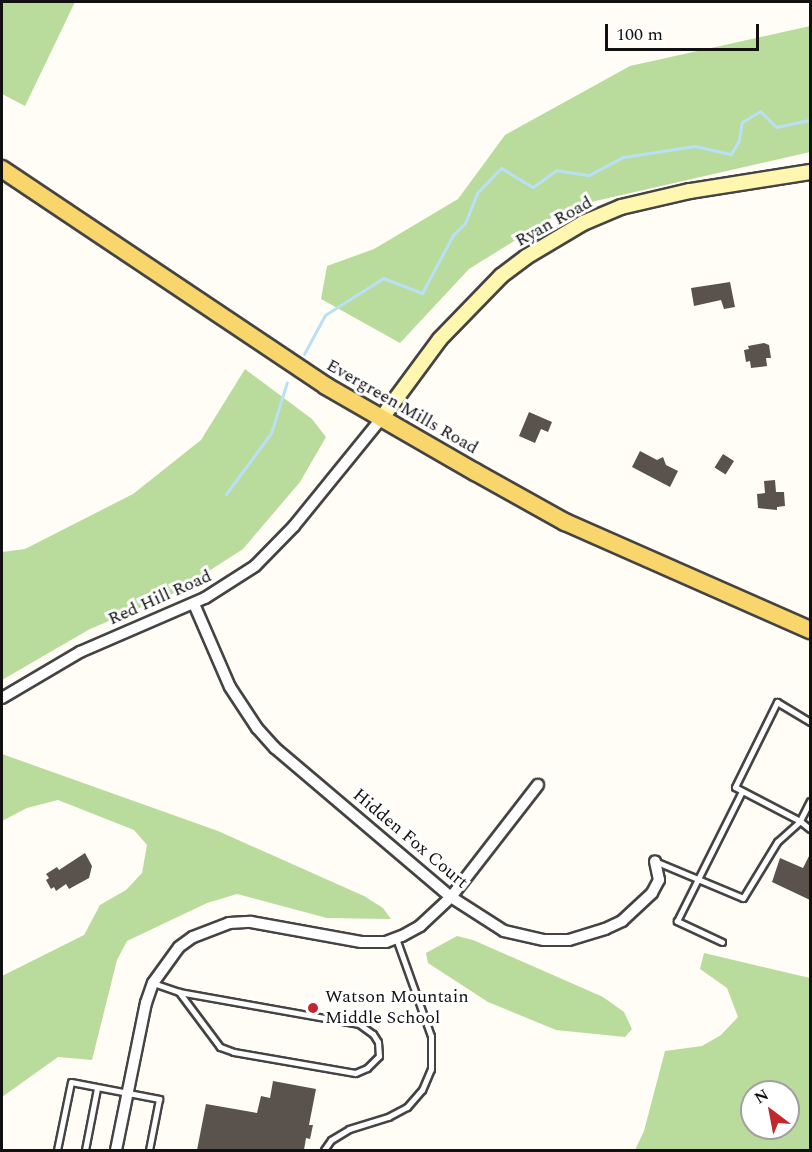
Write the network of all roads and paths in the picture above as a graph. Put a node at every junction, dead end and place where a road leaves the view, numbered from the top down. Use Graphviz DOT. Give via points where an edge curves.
graph roads {
  1 [pos="2,169"];
  2 [pos="810,172"];
  3 [pos="381,418"];
  4 [pos="194,604"];
  5 [pos="810,630"];
  6 [pos="2,699"];
  7 [pos="810,722"];
  8 [pos="538,785"];
  9 [pos="742,791"];
  10 [pos="810,801"];
  11 [pos="800,821"];
  12 [pos="810,829"];
  13 [pos="655,861"];
  14 [pos="697,878"];
  15 [pos="452,897"];
  16 [pos="396,938"];
  17 [pos="722,942"];
  18 [pos="153,983"];
  19 [pos="179,992"];
  20 [pos="97,1088"];
  21 [pos="127,1094"];
  22 [pos="57,1150"];
  23 [pos="85,1150"];
  24 [pos="116,1150"];
  25 [pos="149,1150"];
  26 [pos="324,1150"];
  1 -- 3 [label="main road, Evergreen Mills Road" via="285,359"];
  2 -- 3 [label="main road, Ryan Road" via="690,191 621,207 583,223 501,276 440,339"];
  3 -- 4 [label="street, Red Hill Road" via="274,549 236,580"];
  3 -- 5 [label="main road, Evergreen Mills Road" via="565,522"];
  4 -- 6 [label="street, Red Hill Road" via="80,652"];
  4 -- 15 [label="street, Hidden Fox Court" via="230,687 275,748"];
  7 -- 9 [label="lane" via="777,702 735,787"];
  8 -- 15 [label="street"];
  9 -- 11 [label="lane"];
  9 -- 14 [label="lane"];
  10 -- 11 [label="lane"];
  11 -- 12 [label="lane"];
  11 -- 14 [label="lane" via="777,842 743,898"];
  13 -- 14 [label="lane"];
  13 -- 15 [label="street, Hidden Fox Court" via="659,880 640,907 605,929 569,940 535,939 504,931"];
  14 -- 17 [label="lane" via="678,921"];
  15 -- 16 [label="street" via="420,926"];
  16 -- 18 [label="street" via="361,942 251,922 229,923 186,942"];
  16 -- 26 [label="lane" via="431,1036 431,1069 422,1090 407,1107 349,1129 331,1140"];
  18 -- 19 [label="lane"];
  18 -- 21 [label="street"];
  19 -- 19 [label="lane" via="220,1047 234,1052 355,1073 379,1056 378,1042 359,1024"];
  20 -- 21 [label="lane"];
  20 -- 22 [label="lane" via="70,1082"];
  20 -- 23 [label="lane"];
  21 -- 24 [label="street"];
  21 -- 25 [label="lane" via="159,1099"];
}
